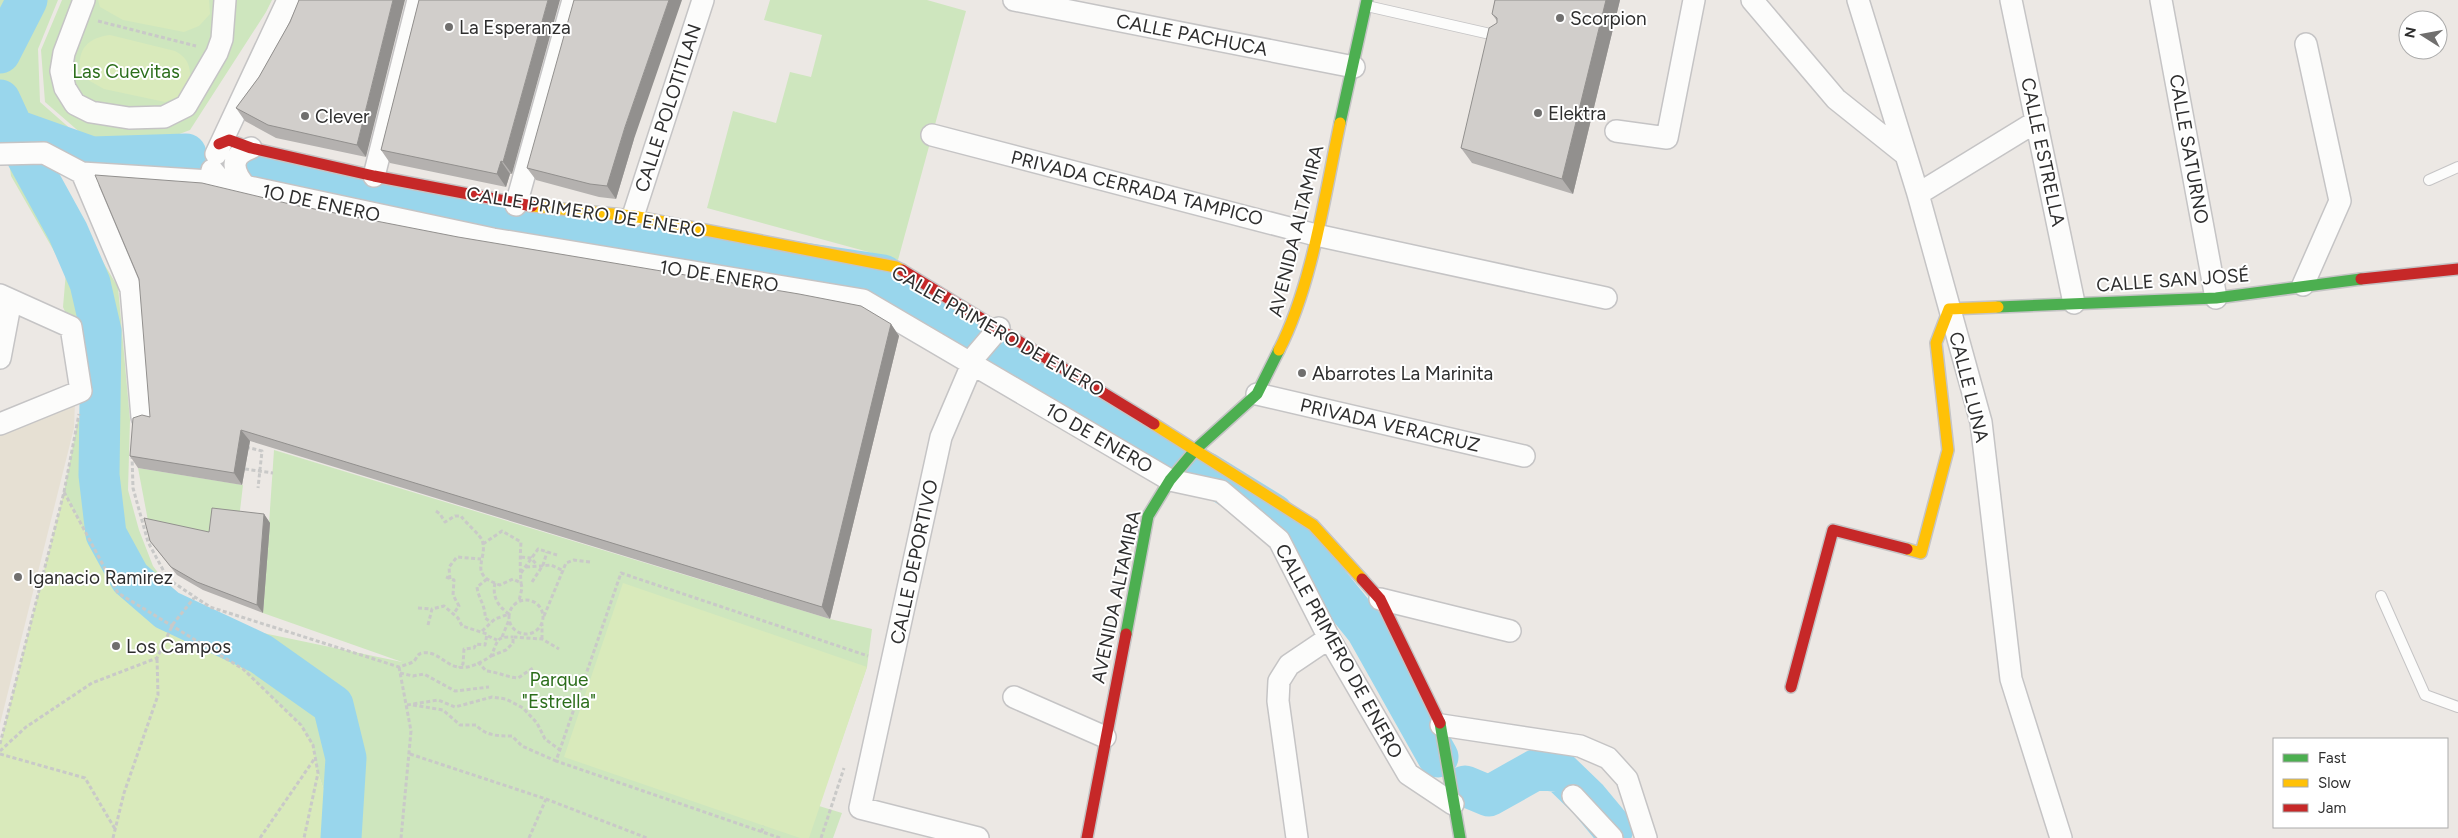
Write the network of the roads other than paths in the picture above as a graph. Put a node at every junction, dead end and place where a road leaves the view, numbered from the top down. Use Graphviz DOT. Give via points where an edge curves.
graph roads {
  1 [pos="225,0"];
  2 [pos="288,0"];
  3 [pos="418,0"];
  4 [pos="573,0"];
  5 [pos="703,0"];
  6 [pos="1694,0"];
  7 [pos="1752,0"];
  8 [pos="1858,0"];
  9 [pos="2011,0"];
  10 [pos="2162,0"];
  11 [pos="1025,1"];
  12 [pos="1367,3"];
  13 [pos="81,8"];
  14 [pos="1501,36"];
  15 [pos="2306,44"];
  16 [pos="1354,67"];
  17 [pos="2037,121"];
  18 [pos="1616,131"];
  19 [pos="932,136"];
  20 [pos="219,144"];
  21 [pos="251,148"];
  22 [pos="4,153"];
  23 [pos="1906,155"];
  24 [pos="2458,167"];
  25 [pos="82,173"];
  26 [pos="374,176"];
  27 [pos="228,180"];
  28 [pos="2429,180"];
  29 [pos="1918,194"];
  30 [pos="516,205"];
  31 [pos="634,216"];
  32 [pos="1316,235"];
  33 [pos="2458,269"];
  34 [pos="2303,285"];
  35 [pos="5,298"];
  36 [pos="1606,298"];
  37 [pos="2216,298"];
  38 [pos="2074,304"];
  39 [pos="1949,310"];
  40 [pos="996,331"];
  41 [pos="0,358"];
  42 [pos="974,359"];
  43 [pos="1257,394"];
  44 [pos="142,417"];
  45 [pos="0,424"];
  46 [pos="1196,449"];
  47 [pos="1524,456"];
  48 [pos="1170,480"];
  49 [pos="2380,596"];
  50 [pos="1380,599"];
  51 [pos="1510,631"];
  52 [pos="1329,638"];
  53 [pos="1791,687"];
  54 [pos="1014,697"];
  55 [pos="2458,707"];
  56 [pos="1441,724"];
  57 [pos="1105,737"];
  58 [pos="1573,796"];
  59 [pos="1453,804"];
  60 [pos="977,838"];
  61 [pos="1087,838"];
  62 [pos="1297,838"];
  63 [pos="1460,838"];
  64 [pos="1612,838"];
  65 [pos="1646,838"];
  66 [pos="2061,838"];
  1 -- 13 [label="street" via="222,39 217,53 186,106 164,117 129,118 91,112 75,104 65,88 61,71 64,53"];
  2 -- 20 [label="street"];
  3 -- 26 [label="street"];
  4 -- 30 [label="street"];
  5 -- 31 [label="street, CALLE POLOTITLAN"];
  6 -- 18 [label="street" via="1667,138"];
  7 -- 23 [label="street" via="1836,99"];
  8 -- 23 [label="street, CALLE LUNA"];
  9 -- 17 [label="street, CALLE ESTRELLA"];
  10 -- 37 [label="street, CALLE SATURNO"];
  11 -- 16 [label="street, CALLE PACHUCA"];
  12 -- 14 [label="lane"];
  12 -- 16 [label="street, AVENIDA ALTAMIRA"];
  15 -- 34 [label="street" via="2340,200"];
  16 -- 32 [label="street, AVENIDA ALTAMIRA"];
  17 -- 29 [label="street"];
  17 -- 38 [label="street, CALLE ESTRELLA"];
  19 -- 32 [label="street, PRIVADA CERRADA TAMPICO"];
  20 -- 21 [label="street, CALLE PRIMERO DE ENERO" via="229,140"];
  20 -- 27 [label="street"];
  21 -- 26 [label="street, CALLE PRIMERO DE ENERO"];
  21 -- 27 [label="street" via="241,152"];
  22 -- 25 [label="street" via="44,153"];
  23 -- 29 [label="street, CALLE LUNA"];
  24 -- 28 [label="lane"];
  25 -- 27 [label="street" via="192,179 204,176"];
  25 -- 44 [label="street" via="131,289"];
  26 -- 30 [label="street, CALLE PRIMERO DE ENERO"];
  27 -- 42 [label="street, 1O DE ENERO" via="494,239 863,300"];
  29 -- 39 [label="street, CALLE LUNA"];
  30 -- 31 [label="street, CALLE PRIMERO DE ENERO"];
  31 -- 40 [label="street, CALLE PRIMERO DE ENERO" via="896,267"];
  32 -- 36 [label="street, PRIVADA CERRADA TAMPICO"];
  32 -- 43 [label="street, AVENIDA ALTAMIRA" via="1293,323"];
  33 -- 34 [label="street, CALLE SAN JOSÉ"];
  34 -- 37 [label="street, CALLE SAN JOSÉ"];
  35 -- 41 [label="street"];
  35 -- 45 [label="street" via="71,327 81,391"];
  37 -- 38 [label="street, CALLE SAN JOSÉ"];
  38 -- 39 [label="street, CALLE SAN JOSÉ"];
  39 -- 53 [label="street" via="1936,343 1948,450 1921,553 1833,530"];
  39 -- 66 [label="street, CALLE LUNA" via="1981,422 2012,679"];
  40 -- 42 [label="street, CALLE DEPORTIVO"];
  40 -- 46 [label="street, CALLE PRIMERO DE ENERO"];
  42 -- 48 [label="street, 1O DE ENERO"];
  42 -- 60 [label="street, CALLE DEPORTIVO" via="941,436 860,808"];
  43 -- 46 [label="street, AVENIDA ALTAMIRA"];
  43 -- 47 [label="street, PRIVADA VERACRUZ"];
  46 -- 48 [label="street, AVENIDA ALTAMIRA"];
  46 -- 50 [label="street, CALLE PRIMERO DE ENERO" via="1313,526"];
  48 -- 52 [label="street, CALLE PRIMERO DE ENERO" via="1221,491 1279,540"];
  48 -- 57 [label="street, AVENIDA ALTAMIRA" via="1148,516"];
  49 -- 55 [label="lane" via="2425,696"];
  50 -- 51 [label="street"];
  50 -- 56 [label="street, CALLE PRIMERO DE ENERO"];
  52 -- 59 [label="street, CALLE PRIMERO DE ENERO" via="1408,774"];
  52 -- 62 [label="street" via="1289,665 1279,681 1278,701"];
  54 -- 57 [label="street"];
  56 -- 59 [label="street, CALLE PRIMERO DE ENERO"];
  56 -- 65 [label="street" via="1580,746 1608,758 1627,779"];
  57 -- 61 [label="street, AVENIDA ALTAMIRA"];
  58 -- 64 [label="street"];
  59 -- 63 [label="street, CALLE PRIMERO DE ENERO"];
}
